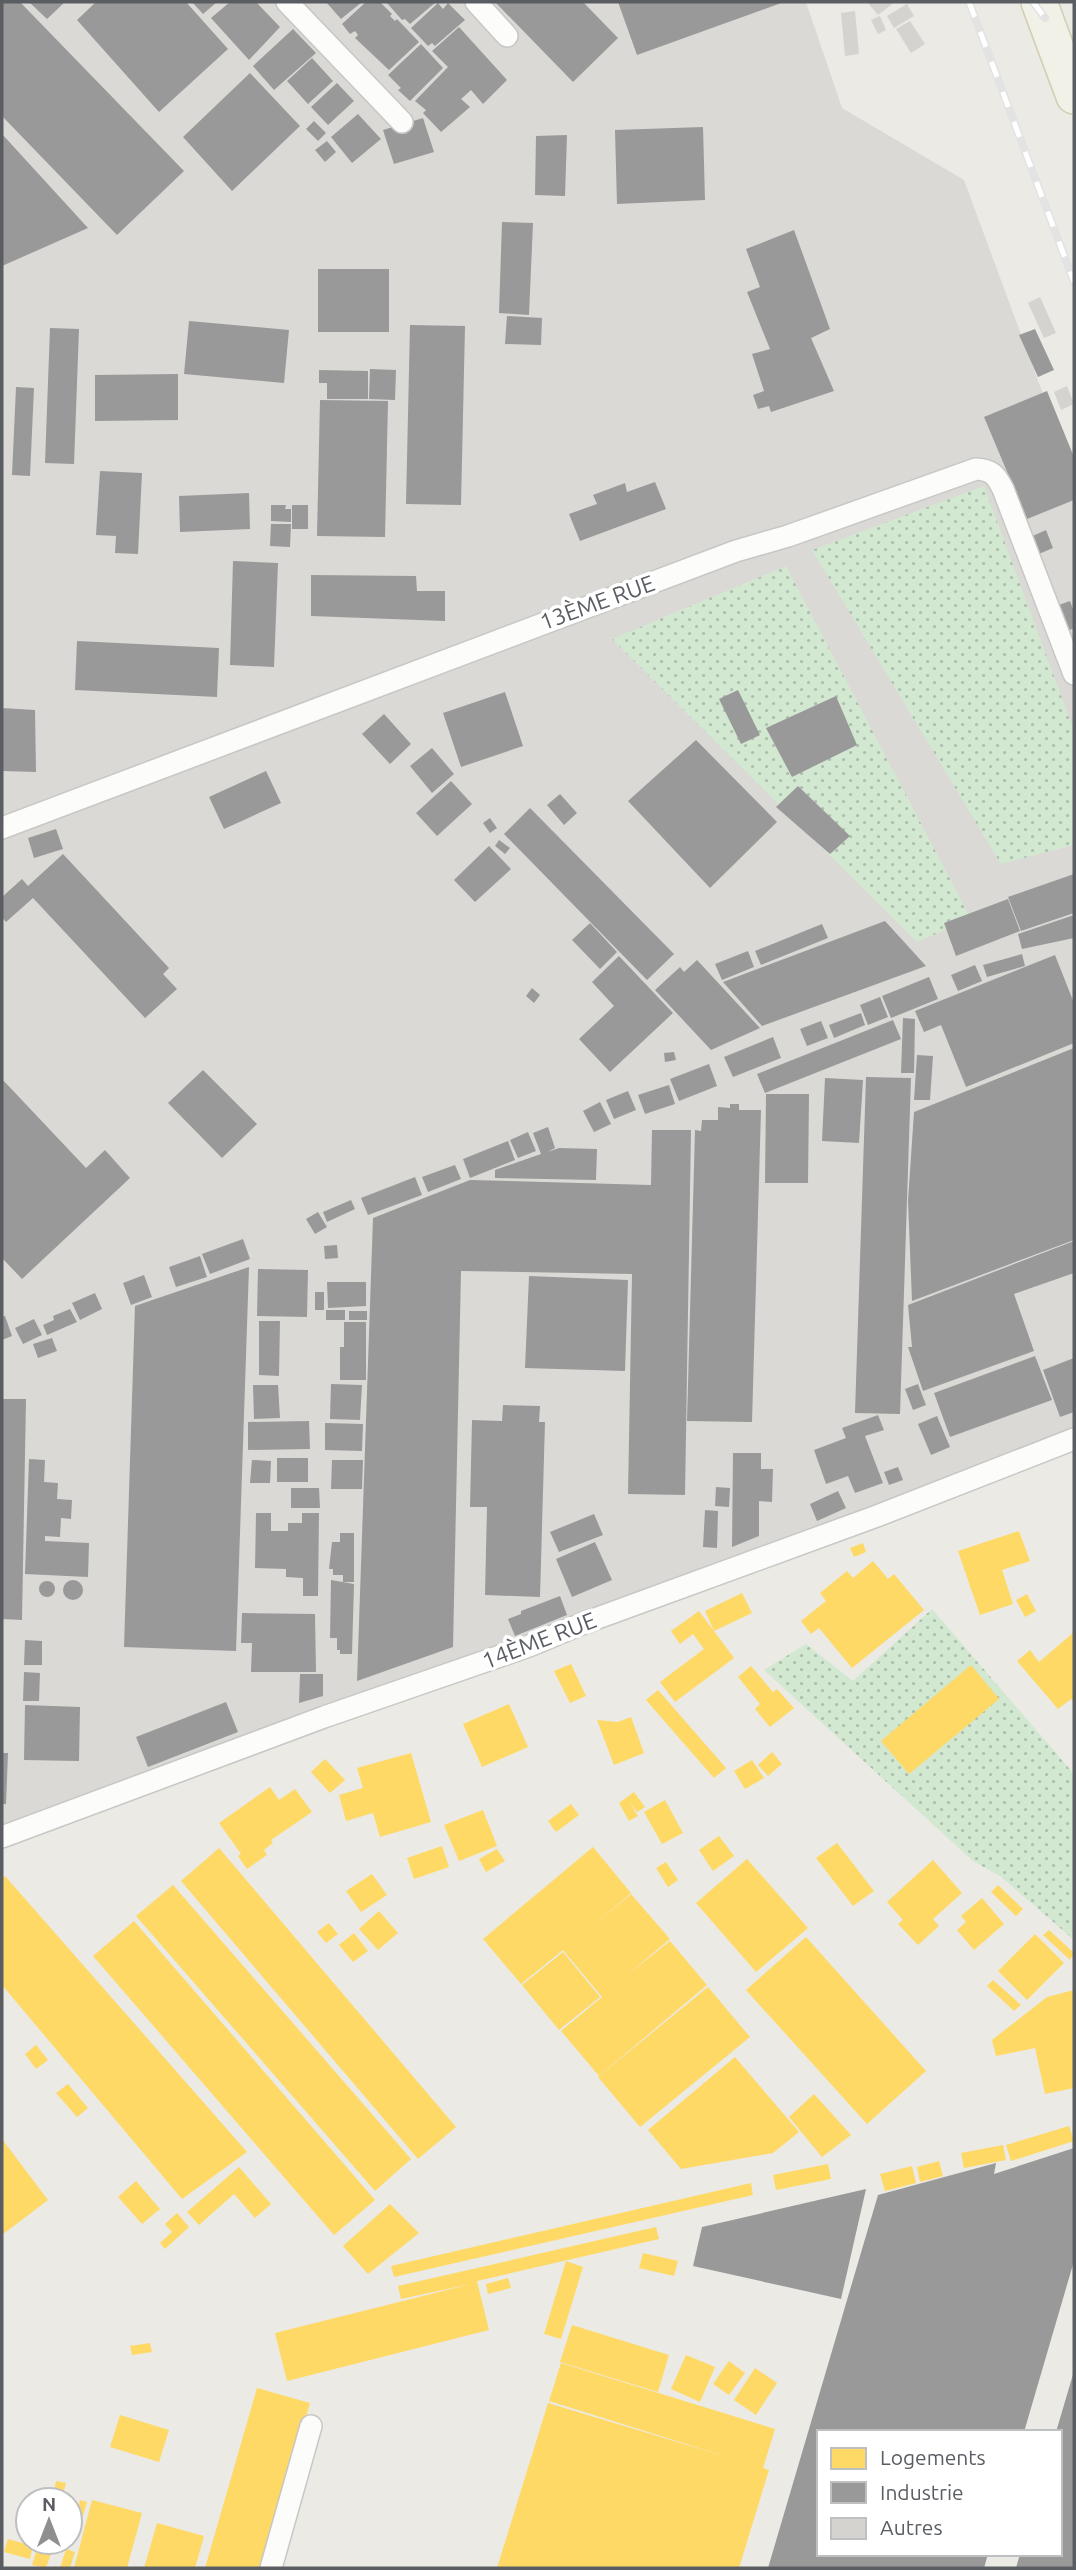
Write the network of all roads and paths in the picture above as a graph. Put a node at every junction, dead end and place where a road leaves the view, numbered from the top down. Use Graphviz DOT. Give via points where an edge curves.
graph roads {
  1 [pos="287,2"];
  2 [pos="476,2"];
  3 [pos="1042,10"];
  4 [pos="507,36"];
  5 [pos="1074,42"];
  6 [pos="1074,96"];
  7 [pos="402,122"];
  8 [pos="1074,674"];
  9 [pos="2,828"];
  10 [pos="1074,1439"];
  11 [pos="2,1837"];
  12 [pos="311,2426"];
  13 [pos="271,2568"];
  1 -- 7 [label="street"];
  2 -- 4 [label="street"];
  3 -- 5 [label="street"];
  3 -- 6 [label="main road"];
  8 -- 9 [label="street, 13ÈME RUE" via="1003,489 990,470 976,469 736,551"];
  10 -- 11 [label="street, 14ÈME RUE" via="529,1646"];
  12 -- 13 [label="street"];
}
